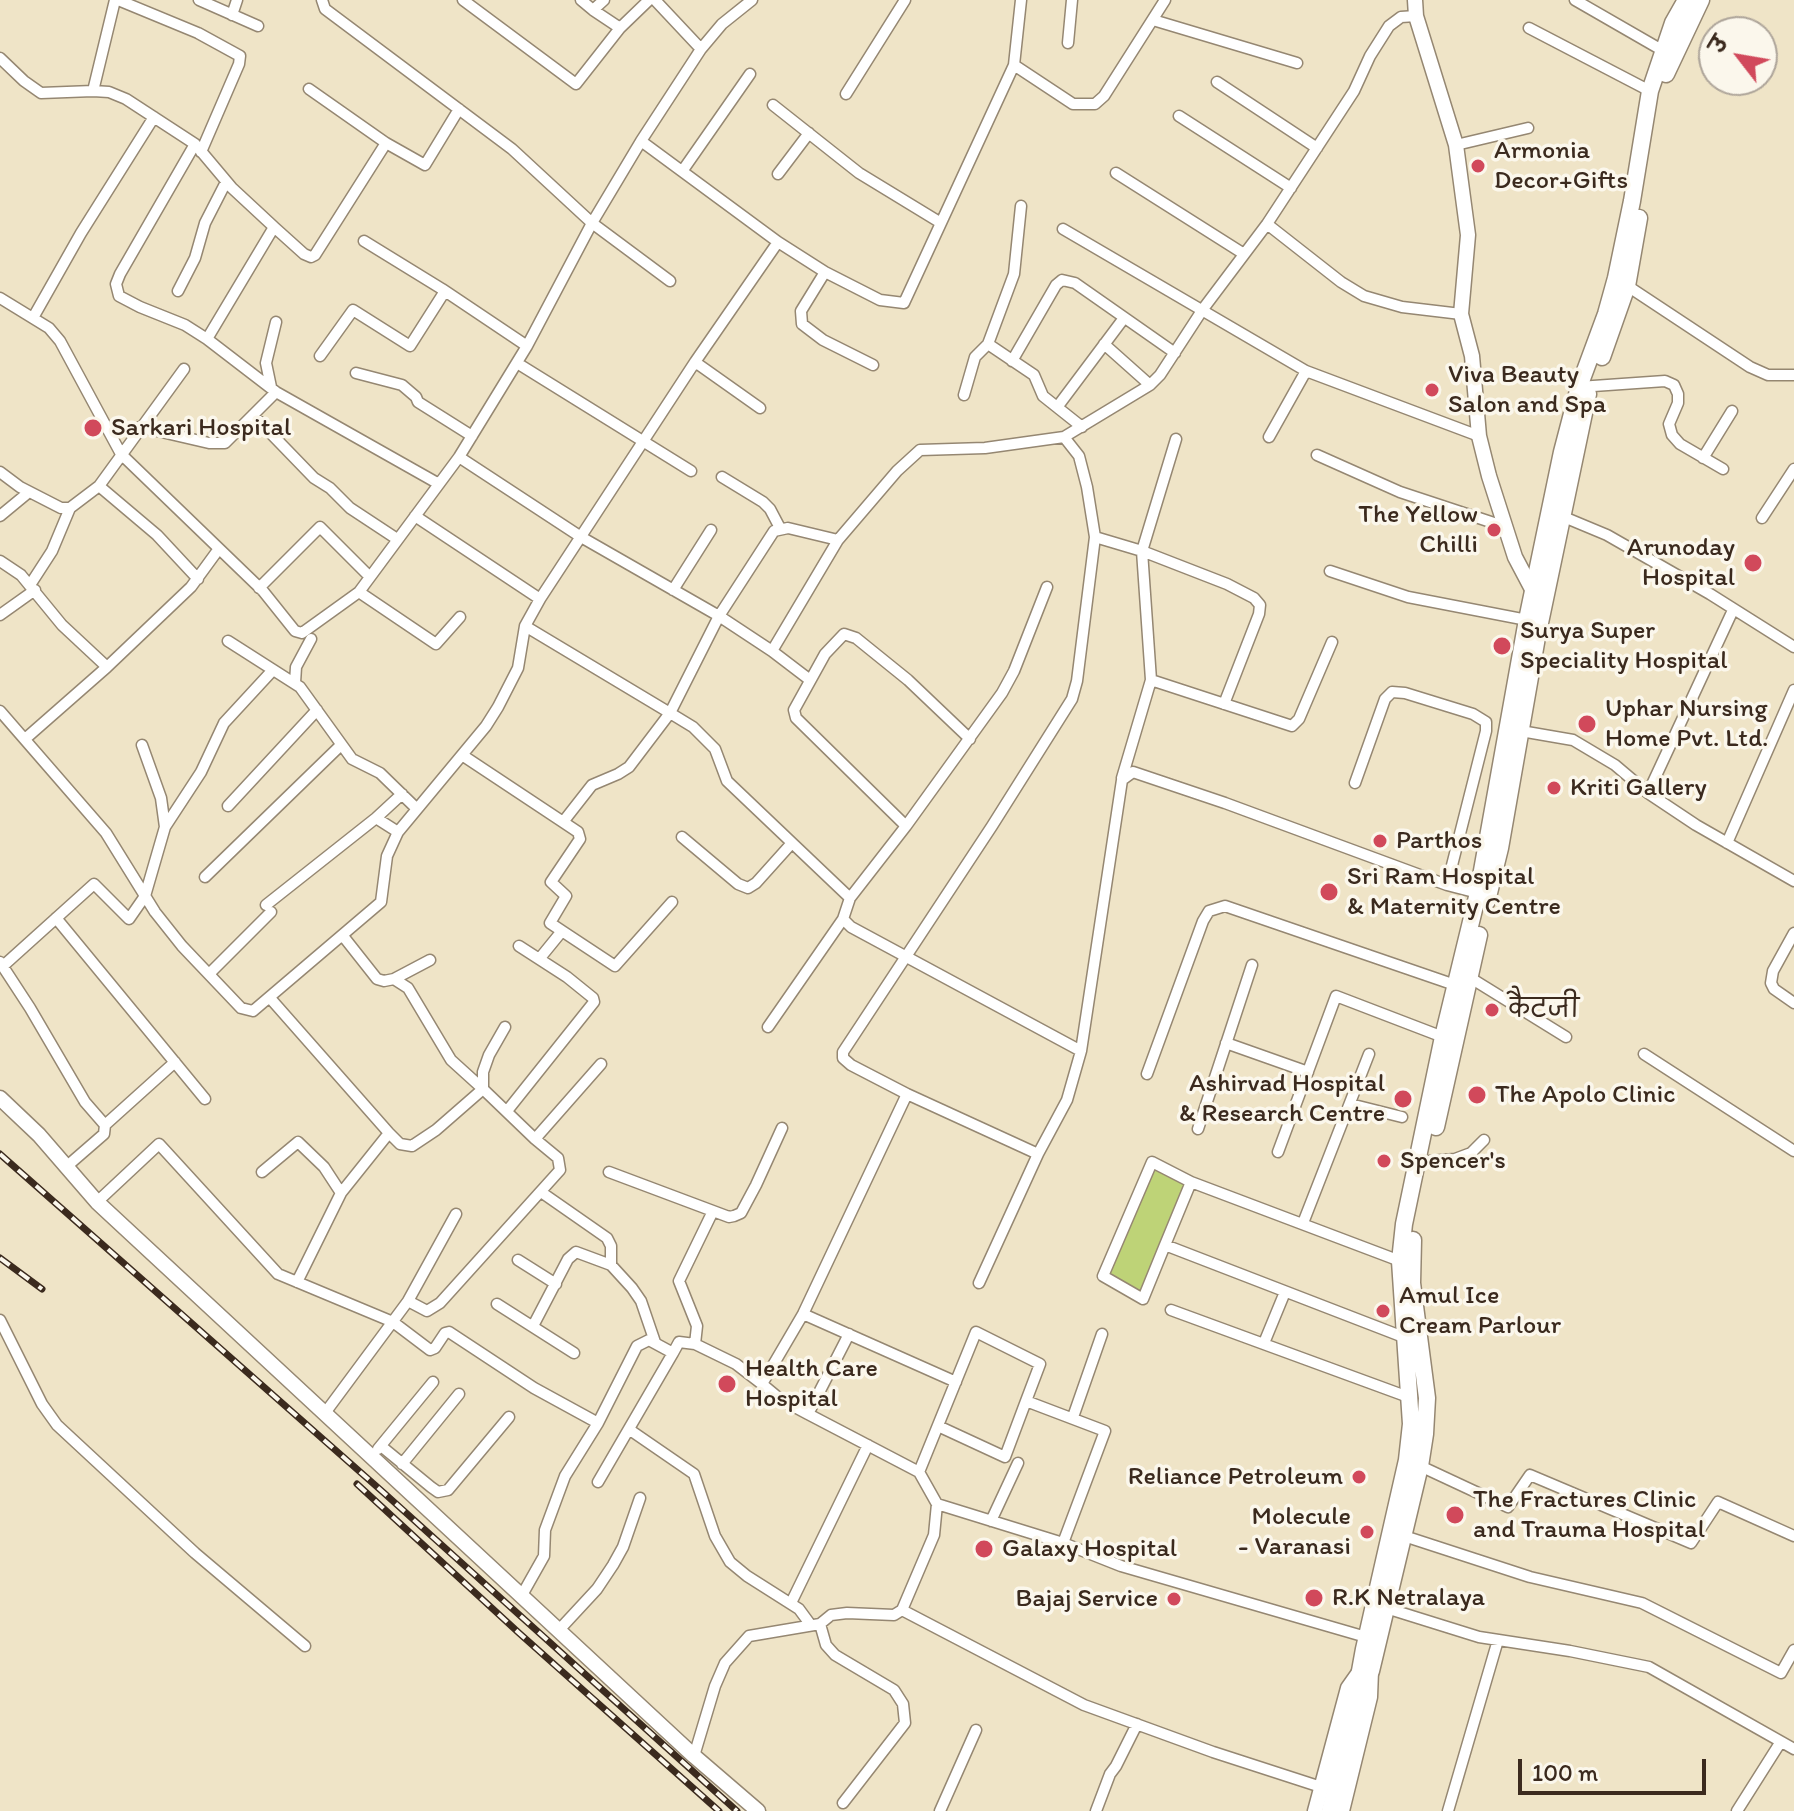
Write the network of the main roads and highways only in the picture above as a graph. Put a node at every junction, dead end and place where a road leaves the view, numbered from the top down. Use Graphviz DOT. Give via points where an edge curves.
graph roads {
  1 [pos="1686,0"];
  2 [pos="1701,0"];
  3 [pos="1668,53"];
  4 [pos="1622,282"];
  5 [pos="1540,595"];
  6 [pos="1514,730"];
  7 [pos="1462,981"];
  8 [pos="1422,1162"];
  9 [pos="1413,1463"];
  10 [pos="1364,1675"];
  11 [pos="1330,1811"];
  1 -- 3 [label="main road"];
  2 -- 3 [label="main road"];
  3 -- 4 [label="main road"];
  3 -- 4 [label="main road" via="1650,91"];
  4 -- 5 [label="main road" via="1606,314 1562,452"];
  5 -- 6 [label="main road"];
  5 -- 6 [label="main road" via="1527,620"];
  6 -- 7 [label="main road"];
  6 -- 7 [label="main road" via="1500,848"];
  7 -- 8 [label="main road" via="1443,1037"];
  7 -- 8 [label="main road" via="1453,1058"];
  8 -- 9 [label="main road" via="1400,1261"];
  8 -- 9 [label="main road" via="1411,1261 1427,1398"];
  9 -- 10 [label="main road" via="1404,1536"];
  9 -- 10 [label="main road" via="1366,1637"];
  10 -- 11 [label="main road"];
}
